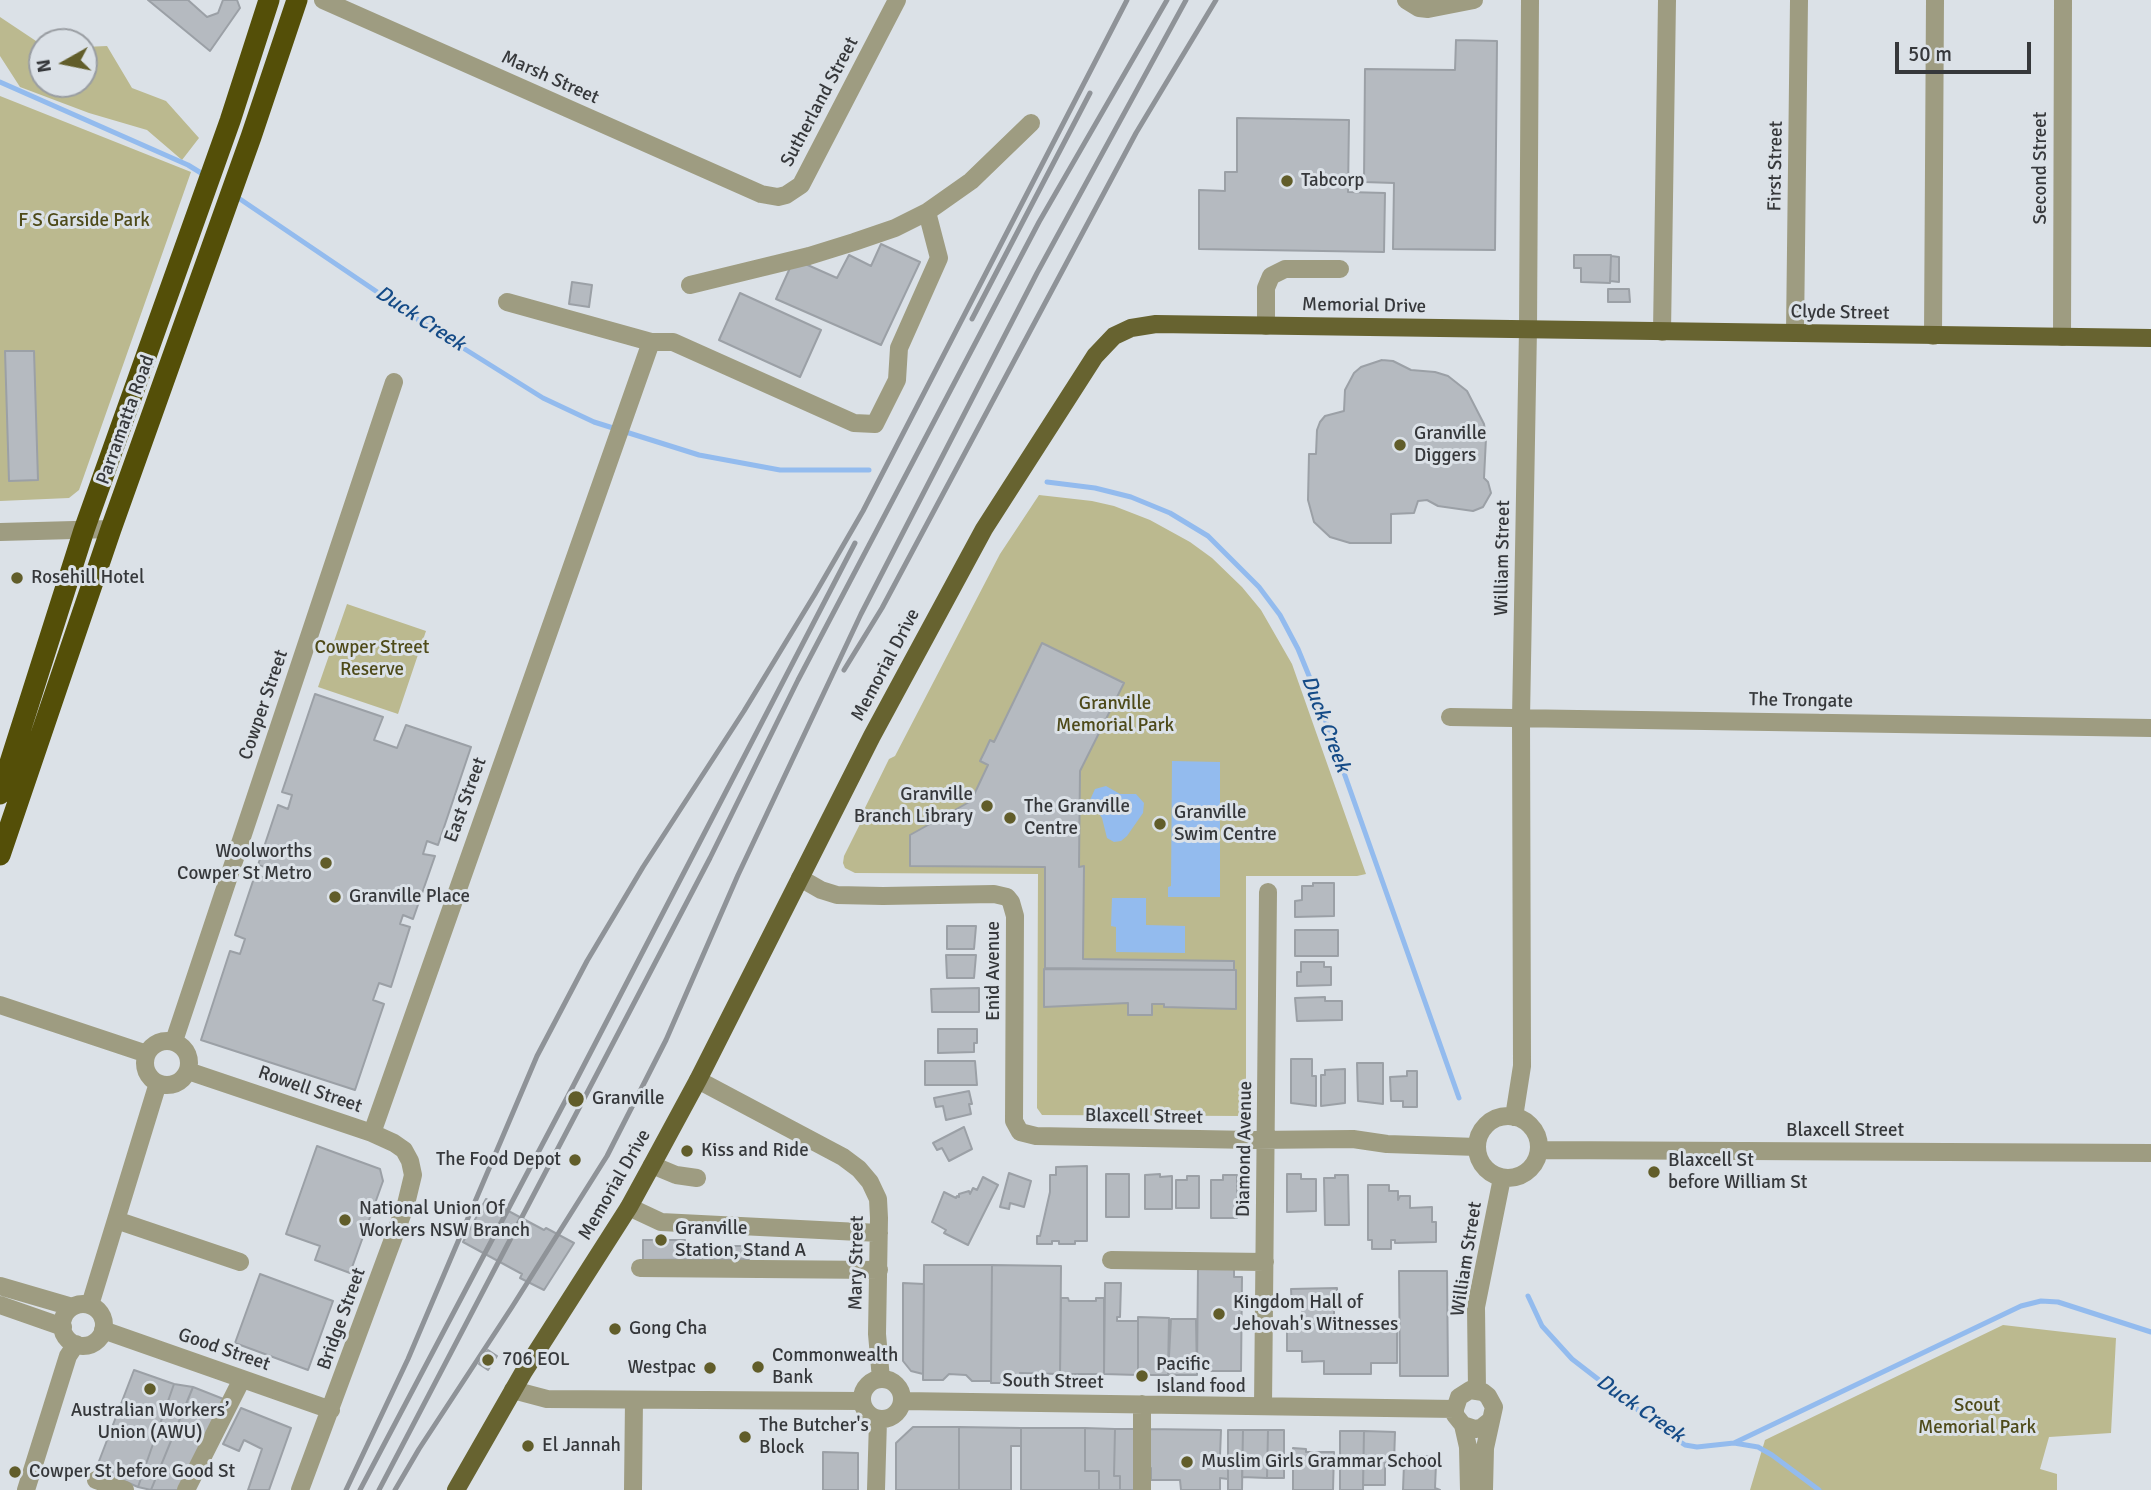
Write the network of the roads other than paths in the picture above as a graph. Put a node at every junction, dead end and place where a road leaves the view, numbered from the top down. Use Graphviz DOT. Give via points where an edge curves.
graph roads {
  1 [pos="269,0"];
  2 [pos="297,0"];
  3 [pos="323,0"];
  4 [pos="897,0"];
  5 [pos="1406,0"];
  6 [pos="1474,0"];
  7 [pos="1530,0"];
  8 [pos="1667,0"];
  9 [pos="1799,0"];
  10 [pos="1935,0"];
  11 [pos="2063,0"];
  12 [pos="1031,123"];
  13 [pos="761,194"];
  14 [pos="927,212"];
  15 [pos="1340,269"];
  16 [pos="690,285"];
  17 [pos="507,302"];
  18 [pos="1266,326"];
  19 [pos="1528,329"];
  20 [pos="1662,332"];
  21 [pos="1795,333"];
  22 [pos="1933,336"];
  23 [pos="2062,337"];
  24 [pos="2151,338"];
  25 [pos="651,342"];
  26 [pos="394,382"];
  27 [pos="111,528"];
  28 [pos="84,530"];
  29 [pos="0,532"];
  30 [pos="1450,717"];
  31 [pos="1521,718"];
  32 [pos="2151,728"];
  33 [pos="0,794"];
  34 [pos="0,855"];
  35 [pos="800,878"];
  36 [pos="1268,892"];
  37 [pos="0,1005"];
  38 [pos="174,1041"];
  39 [pos="147,1054"];
  40 [pos="188,1071"];
  41 [pos="698,1080"];
  42 [pos="158,1083"];
  43 [pos="1514,1117"];
  44 [pos="1020,1132"];
  45 [pos="372,1133"];
  46 [pos="1266,1140"];
  47 [pos="1477,1147"];
  48 [pos="1539,1150"];
  49 [pos="2151,1153"];
  50 [pos="410,1161"];
  51 [pos="652,1165"];
  52 [pos="697,1178"];
  53 [pos="1502,1178"];
  54 [pos="629,1207"];
  55 [pos="116,1220"];
  56 [pos="879,1233"];
  57 [pos="1111,1261"];
  58 [pos="240,1262"];
  59 [pos="1265,1262"];
  60 [pos="640,1268"];
  61 [pos="878,1270"];
  62 [pos="0,1286"];
  63 [pos="0,1304"];
  64 [pos="81,1306"];
  65 [pos="63,1327"];
  66 [pos="103,1330"];
  67 [pos="76,1344"];
  68 [pos="242,1379"];
  69 [pos="881,1379"];
  70 [pos="513,1390"];
  71 [pos="1477,1390"];
  72 [pos="634,1400"];
  73 [pos="862,1401"];
  74 [pos="902,1401"];
  75 [pos="1142,1404"];
  76 [pos="1263,1406"];
  77 [pos="1455,1409"];
  78 [pos="331,1410"];
  79 [pos="878,1420"];
  80 [pos="1491,1420"];
  81 [pos="1463,1425"];
  82 [pos="96,1480"];
  83 [pos="26,1490"];
  84 [pos="125,1490"];
  85 [pos="186,1490"];
  86 [pos="300,1490"];
  87 [pos="456,1490"];
  88 [pos="633,1490"];
  89 [pos="876,1490"];
  90 [pos="1142,1490"];
  91 [pos="1469,1490"];
  92 [pos="1484,1490"];
  1 -- 28 [label="highway, Parramatta Road"];
  2 -- 27 [label="highway, Parramatta Road"];
  3 -- 13 [label="street, Marsh Street"];
  4 -- 13 [label="street, Sutherland Street" via="800,185 778,197"];
  5 -- 6 [label="street" via="1429,9"];
  7 -- 19 [label="street, William Street"];
  8 -- 20 [label="street"];
  9 -- 21 [label="street, First Street"];
  10 -- 22 [label="street"];
  11 -- 23 [label="street, Second Street"];
  12 -- 14 [label="street" via="971,181"];
  14 -- 16 [label="street" via="895,228 809,256"];
  14 -- 25 [label="street" via="939,258 899,348 897,380 875,424 854,423 673,342"];
  15 -- 18 [label="street" via="1285,270 1271,276 1266,288"];
  17 -- 25 [label="street"];
  18 -- 19 [label="main road, Memorial Drive"];
  18 -- 35 [label="main road, Memorial Drive" via="1149,324 1123,331 1100,349 979,538"];
  19 -- 20 [label="main road, Clyde Street"];
  19 -- 31 [label="street, William Street"];
  20 -- 21 [label="main road, Clyde Street"];
  21 -- 22 [label="main road, Clyde Street"];
  22 -- 23 [label="main road, Clyde Street"];
  23 -- 24 [label="main road, Clyde Street"];
  25 -- 45 [label="street, East Street"];
  26 -- 38 [label="street, Cowper Street"];
  27 -- 28 [label="street"];
  27 -- 34 [label="highway, Parramatta Road"];
  28 -- 29 [label="street"];
  28 -- 33 [label="highway, Parramatta Road"];
  30 -- 31 [label="street, The Trongate"];
  31 -- 32 [label="street, The Trongate"];
  31 -- 43 [label="street, William Street" via="1522,1066"];
  35 -- 41 [label="main road, Memorial Drive"];
  35 -- 44 [label="street, Enid Avenue" via="837,895 1007,897 1015,916 1014,1121"];
  36 -- 46 [label="street, Diamond Avenue"];
  37 -- 39 [label="street"];
  38 -- 39 [label="street" via="161,1041"];
  38 -- 40 [label="street" via="186,1050"];
  39 -- 42 [label="street" via="145,1068"];
  40 -- 42 [label="street" via="172,1085"];
  40 -- 45 [label="street, Rowell Street"];
  41 -- 51 [label="main road, Memorial Drive"];
  41 -- 56 [label="street, Mary Street" via="859,1169 878,1199"];
  42 -- 55 [label="street"];
  43 -- 47 [label="street" via="1489,1123"];
  43 -- 48 [label="street" via="1532,1128"];
  44 -- 46 [label="street, Blaxcell Street"];
  45 -- 50 [label="street, Rowell Street" via="404,1150"];
  46 -- 47 [label="street, Blaxcell Street" via="1353,1139"];
  46 -- 59 [label="street, Diamond Avenue"];
  47 -- 53 [label="street" via="1486,1169"];
  48 -- 49 [label="street, Blaxcell Street"];
  48 -- 53 [label="street" via="1528,1171"];
  50 -- 78 [label="street, Bridge Street" via="413,1175 406,1204"];
  51 -- 52 [label="street"];
  51 -- 54 [label="main road, Memorial Drive"];
  53 -- 71 [label="street, William Street" via="1476,1307"];
  54 -- 56 [label="street" via="661,1222"];
  54 -- 70 [label="main road, Memorial Drive"];
  55 -- 58 [label="street"];
  55 -- 64 [label="street"];
  56 -- 61 [label="street, Mary Street"];
  57 -- 59 [label="street"];
  59 -- 76 [label="street, Diamond Avenue"];
  60 -- 61 [label="street"];
  61 -- 69 [label="street, Mary Street"];
  62 -- 64 [label="street"];
  63 -- 65 [label="street"];
  64 -- 65 [label="street" via="64,1316"];
  64 -- 66 [label="street" via="100,1312"];
  65 -- 67 [label="street"];
  66 -- 67 [label="street" via="89,1344"];
  66 -- 68 [label="street, Good Street"];
  67 -- 83 [label="street" via="68,1356"];
  68 -- 78 [label="street, Good Street"];
  68 -- 85 [label="street"];
  69 -- 73 [label="street" via="866,1386"];
  69 -- 74 [label="street" via="896,1384"];
  70 -- 72 [label="street" via="547,1399"];
  70 -- 87 [label="main road, Memorial Drive"];
  71 -- 77 [label="street" via="1459,1397"];
  71 -- 80 [label="street" via="1492,1401"];
  72 -- 73 [label="street"];
  72 -- 88 [label="street"];
  73 -- 79 [label="street" via="867,1413"];
  74 -- 75 [label="street, South Street"];
  74 -- 79 [label="street" via="892,1418"];
  75 -- 76 [label="street, South Street"];
  75 -- 90 [label="street"];
  76 -- 77 [label="street, South Street"];
  77 -- 81 [label="street"];
  78 -- 86 [label="street, Bridge Street"];
  79 -- 89 [label="street"];
  80 -- 81 [label="street" via="1475,1429"];
  80 -- 92 [label="street"];
  81 -- 91 [label="street"];
  82 -- 84 [label="street"];
}
